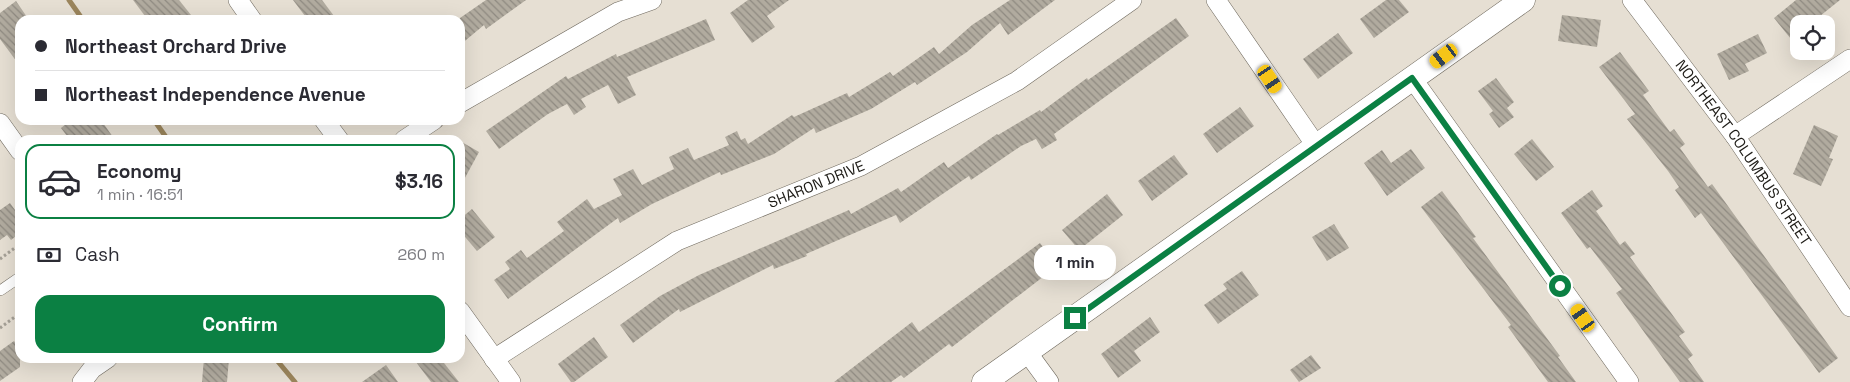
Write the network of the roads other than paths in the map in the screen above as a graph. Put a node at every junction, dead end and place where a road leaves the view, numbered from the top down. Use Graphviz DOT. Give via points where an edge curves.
graph roads {
  1 [pos="238,0"];
  2 [pos="652,0"];
  3 [pos="1132,0"];
  4 [pos="1216,0"];
  5 [pos="1523,0"];
  6 [pos="1632,0"];
  7 [pos="248,15"];
  8 [pos="1850,59"];
  9 [pos="1412,78"];
  10 [pos="465,99"];
  11 [pos="0,123"];
  12 [pos="426,125"];
  13 [pos="412,135"];
  14 [pos="1735,136"];
  15 [pos="15,145"];
  16 [pos="1317,147"];
  17 [pos="15,280"];
  18 [pos="1,290"];
  19 [pos="1850,307"];
  20 [pos="465,318"];
  21 [pos="1027,352"];
  22 [pos="494,359"];
  23 [pos="101,363"];
  24 [pos="82,382"];
  25 [pos="511,382"];
  26 [pos="984,382"];
  27 [pos="1049,382"];
  28 [pos="1629,382"];
  1 -- 7 [label="street"];
  2 -- 10 [label="street" via="618,12"];
  3 -- 22 [label="street, SHARON DRIVE" via="1017,82 861,166 678,241"];
  4 -- 16 [label="street"];
  5 -- 9 [label="street"];
  6 -- 14 [label="street, NORTHEAST COLUMBUS STREET"];
  8 -- 14 [label="street"];
  9 -- 16 [label="street"];
  9 -- 28 [label="street"];
  11 -- 15 [label="street"];
  12 -- 13 [label="street"];
  14 -- 19 [label="street, NORTHEAST COLUMBUS STREET"];
  16 -- 21 [label="street"];
  17 -- 18 [label="lane"];
  20 -- 22 [label="street"];
  21 -- 26 [label="street"];
  21 -- 27 [label="street"];
  22 -- 25 [label="street"];
  23 -- 24 [label="street"];
}
